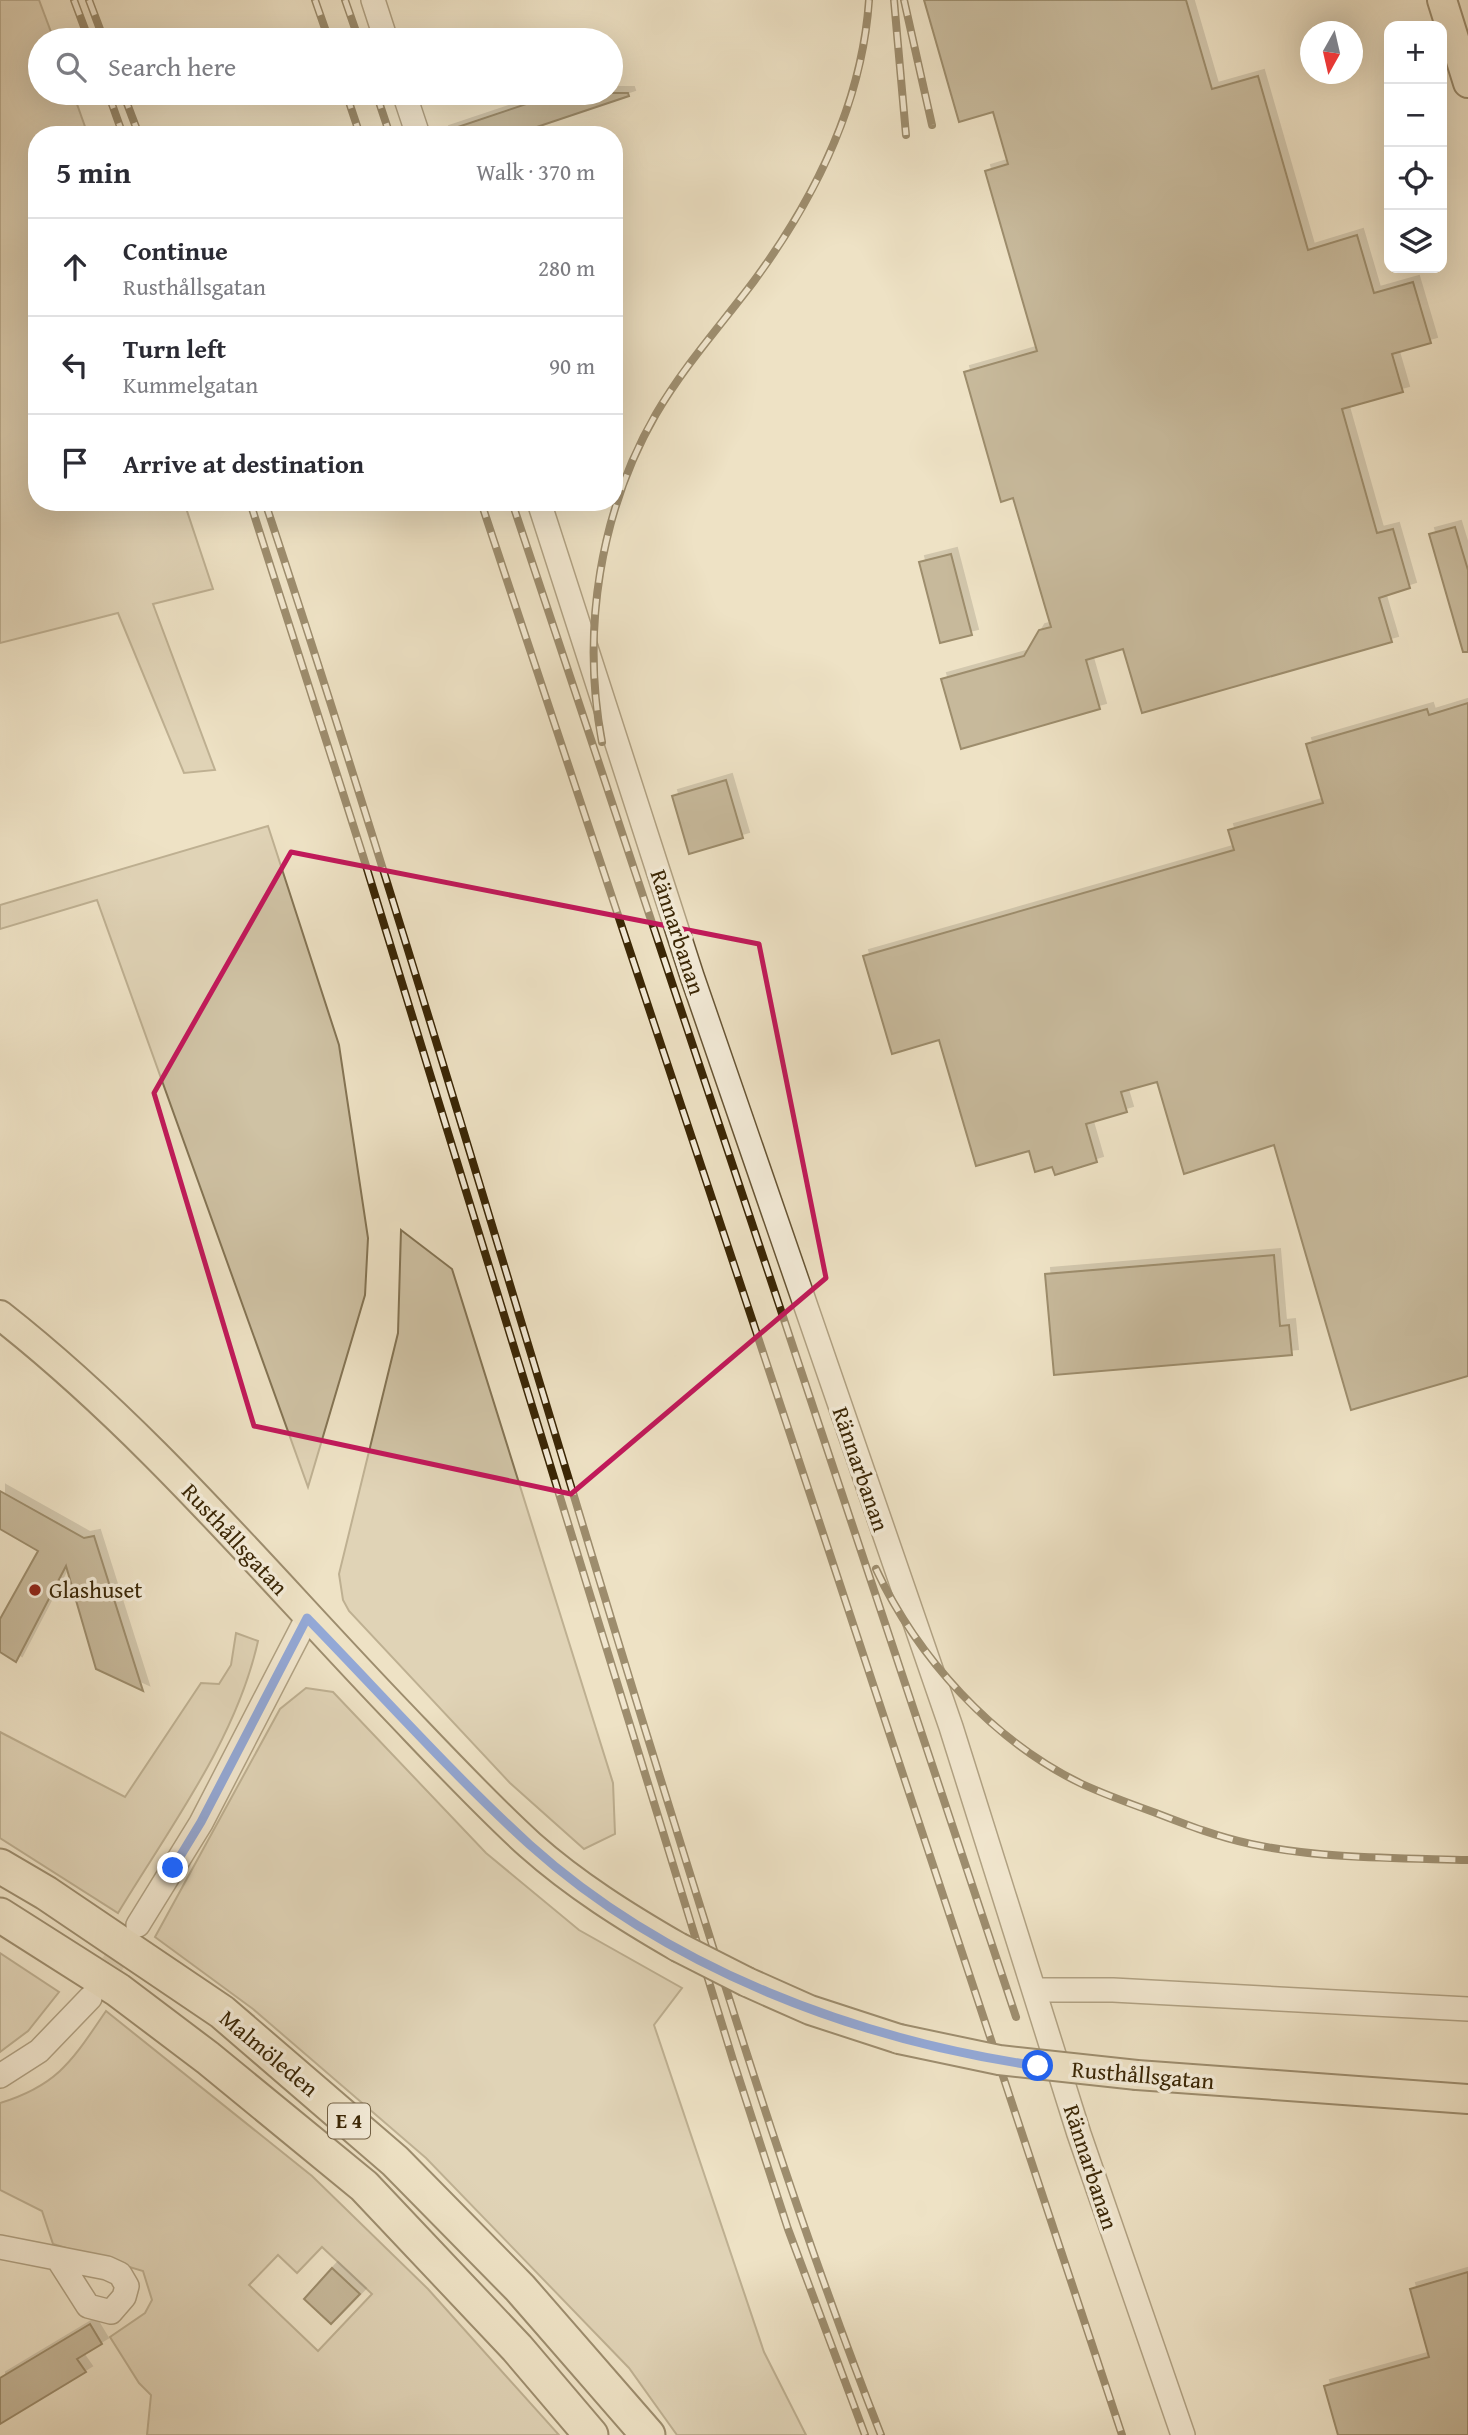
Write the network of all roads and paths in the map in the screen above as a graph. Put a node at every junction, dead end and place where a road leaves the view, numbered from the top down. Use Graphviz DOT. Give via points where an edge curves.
graph roads {
  1 [pos="373,0"];
  2 [pos="1442,0"];
  3 [pos="382,28"];
  4 [pos="1468,83"];
  5 [pos="408,105"];
  6 [pos="415,126"];
  7 [pos="542,511"];
  8 [pos="0,1315"];
  9 [pos="307,1618"];
  10 [pos="0,1866"];
  11 [pos="0,1915"];
  12 [pos="138,1925"];
  13 [pos="1036,1990"];
  14 [pos="90,1998"];
  15 [pos="1468,2009"];
  16 [pos="0,2077"];
  17 [pos="1468,2099"];
  18 [pos="0,2247"];
  19 [pos="58,2259"];
  20 [pos="591,2435"];
  21 [pos="648,2435"];
  22 [pos="1183,2435"];
  1 -- 3 [label="street"];
  2 -- 4 [label="main road"];
  5 -- 6 [label="street"];
  7 -- 13 [label="street, Rännarbanan" via="692,976 951,1727"];
  8 -- 9 [label="main road, Rusthållsgatan" via="122,1420"];
  9 -- 12 [label="street" via="201,1822"];
  9 -- 17 [label="main road, Rusthållsgatan, bridge" via="531,1846 603,1901 678,1947 810,2010 899,2039 999,2060 1137,2075"];
  10 -- 21 [label="highway, Malmöleden / E 4" via="222,2012 395,2161 520,2288"];
  11 -- 20 [label="highway, Malmöleden / E 4" via="118,1990 364,2186 517,2348"];
  13 -- 15 [label="street"];
  13 -- 22 [label="street, Rännarbanan" via="1079,2134"];
  14 -- 16 [label="street" via="39,2051"];
  18 -- 19 [label="street"];
}
